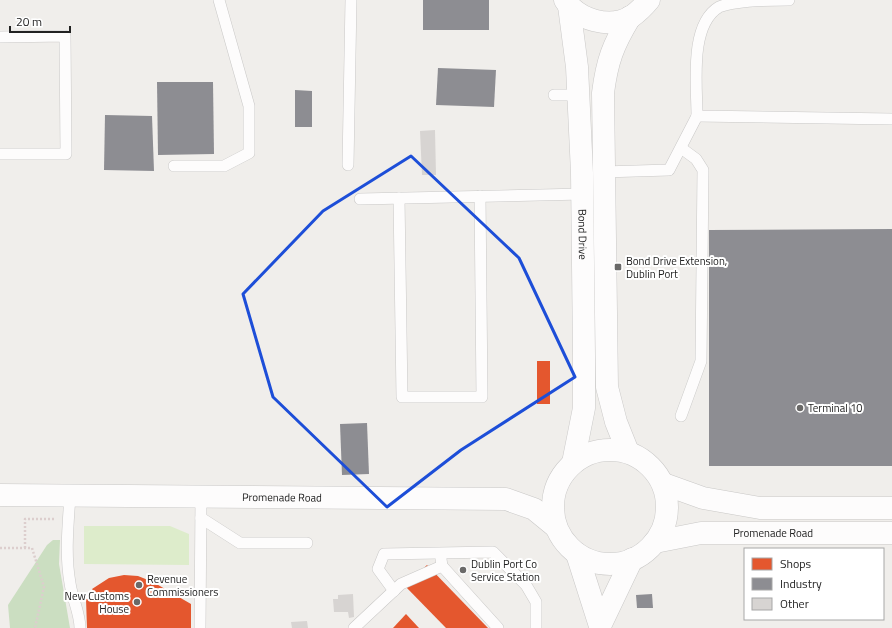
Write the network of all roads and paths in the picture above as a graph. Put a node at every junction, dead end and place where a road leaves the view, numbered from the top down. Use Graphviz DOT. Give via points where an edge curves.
graph roads {
  1 [pos="219,0"];
  2 [pos="351,0"];
  3 [pos="649,0"];
  4 [pos="789,0"];
  5 [pos="567,3"];
  6 [pos="630,17"];
  7 [pos="0,37"];
  8 [pos="554,95"];
  9 [pos="578,95"];
  10 [pos="697,116"];
  11 [pos="892,119"];
  12 [pos="680,148"];
  13 [pos="0,154"];
  14 [pos="348,165"];
  15 [pos="174,166"];
  16 [pos="603,172"];
  17 [pos="583,194"];
  18 [pos="480,196"];
  19 [pos="399,198"];
  20 [pos="360,199"];
  21 [pos="681,416"];
  22 [pos="628,452"];
  23 [pos="573,463"];
  24 [pos="664,484"];
  25 [pos="0,495"];
  26 [pos="70,496"];
  27 [pos="201,508"];
  28 [pos="892,508"];
  29 [pos="68,519"];
  30 [pos="556,527"];
  31 [pos="892,533"];
  32 [pos="655,542"];
  33 [pos="306,543"];
  34 [pos="0,548"];
  35 [pos="25,548"];
  36 [pos="440,552"];
  37 [pos="577,554"];
  38 [pos="632,560"];
  39 [pos="442,566"];
  40 [pos="394,591"];
  41 [pos="600,627"];
  42 [pos="35,628"];
  43 [pos="80,628"];
  44 [pos="200,628"];
  45 [pos="354,628"];
  46 [pos="498,628"];
  47 [pos="536,628"];
  1 -- 15 [label="lane" via="249,106 249,154 224,166"];
  2 -- 14 [label="lane"];
  3 -- 6 [label="street"];
  4 -- 10 [label="lane" via="742,0 719,6 704,20 698,38"];
  5 -- 6 [label="street" via="591,20 606,22"];
  5 -- 9 [label="street, Bond Drive" via="577,67"];
  6 -- 16 [label="street, Bond Drive" via="615,42 606,68 602,93"];
  7 -- 13 [label="lane" via="65,36 66,146 66,154"];
  8 -- 9 [label="lane"];
  9 -- 17 [label="street, Bond Drive"];
  10 -- 11 [label="lane"];
  10 -- 12 [label="lane"];
  12 -- 16 [label="lane" via="669,170"];
  12 -- 21 [label="lane" via="696,159 703,170 701,361"];
  16 -- 22 [label="street, Bond Drive" via="607,387 616,422"];
  17 -- 18 [label="lane"];
  17 -- 23 [label="street, Bond Drive" via="584,408"];
  18 -- 19 [label="lane"];
  18 -- 19 [label="lane" via="482,397 402,397"];
  19 -- 20 [label="lane"];
  22 -- 23 [label="street" via="590,452"];
  22 -- 24 [label="street" via="646,462"];
  23 -- 30 [label="street" via="564,472 554,495 552,507"];
  24 -- 28 [label="street" via="703,498 760,508"];
  24 -- 32 [label="street" via="667,507 664,526"];
  25 -- 26 [label="street, Promenade Road"];
  26 -- 27 [label="street, Promenade Road"];
  26 -- 29 [label="lane"];
  27 -- 30 [label="street, Promenade Road" via="506,499 534,509"];
  27 -- 33 [label="lane" via="240,543"];
  27 -- 44 [label="lane"];
  29 -- 35 [label="path" via="25,520"];
  29 -- 43 [label="lane" via="67,564"];
  30 -- 37 [label="street" via="567,545"];
  31 -- 32 [label="street, Promenade Road" via="701,533"];
  32 -- 38 [label="street" via="643,554"];
  34 -- 35 [label="path"];
  35 -- 42 [label="path" via="32,548 44,587"];
  36 -- 39 [label="lane"];
  36 -- 40 [label="lane" via="384,554 378,569"];
  36 -- 47 [label="lane" via="493,552 526,585 536,602"];
  37 -- 38 [label="street" via="602,564 619,564"];
  37 -- 41 [label="street"];
  38 -- 41 [label="street"];
  39 -- 40 [label="lane" via="400,584"];
  39 -- 46 [label="lane"];
  40 -- 45 [label="lane"];
}
